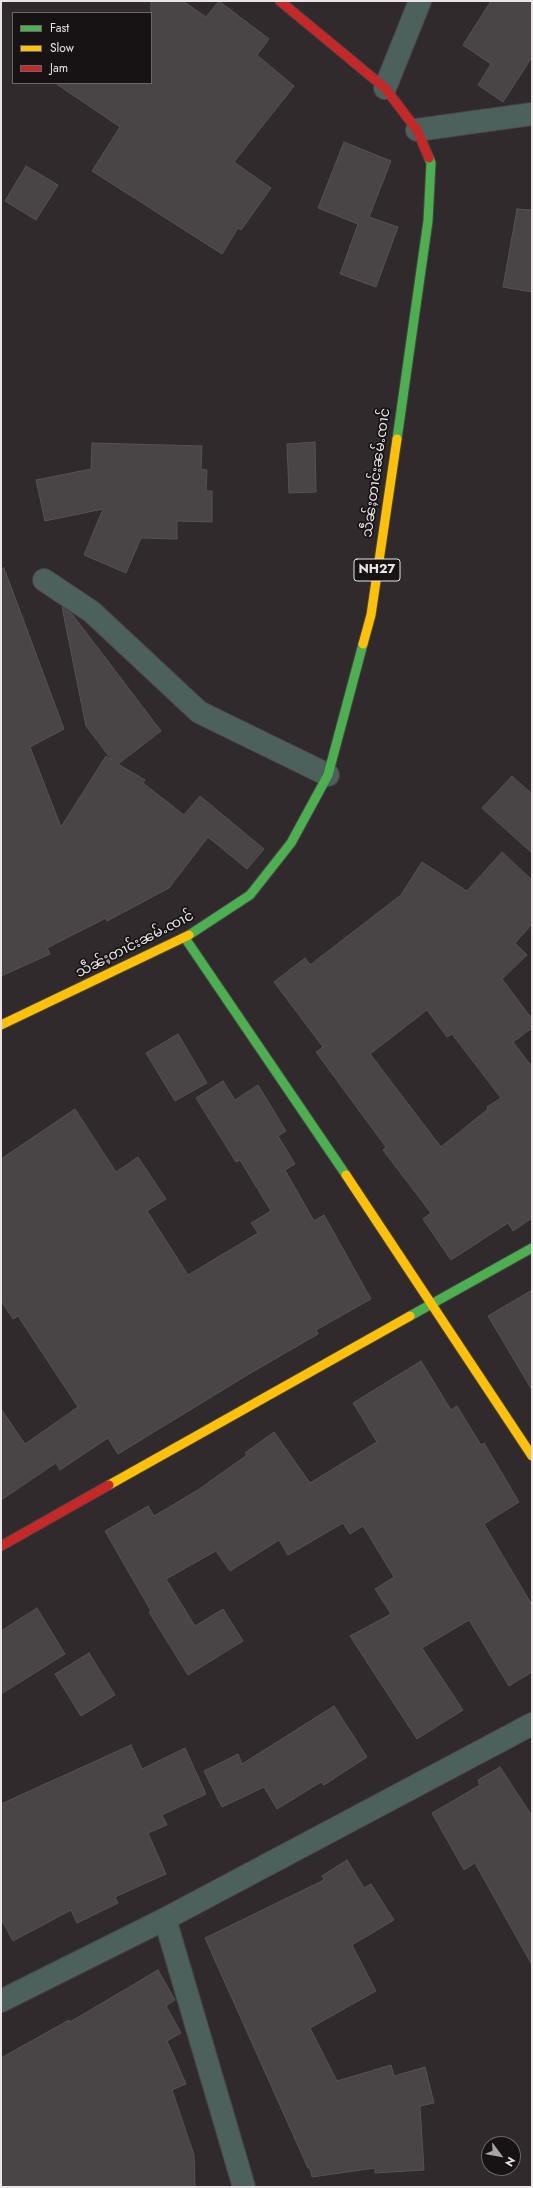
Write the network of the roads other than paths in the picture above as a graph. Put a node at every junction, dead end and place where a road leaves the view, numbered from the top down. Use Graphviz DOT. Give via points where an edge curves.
graph roads {
  1 [pos="280,1"];
  2 [pos="420,1"];
  3 [pos="385,88"];
  4 [pos="532,114"];
  5 [pos="417,130"];
  6 [pos="44,580"];
  7 [pos="328,775"];
  8 [pos="185,938"];
  9 [pos="1,1025"];
  10 [pos="532,1248"];
  11 [pos="433,1304"];
  12 [pos="532,1456"];
  13 [pos="1,1546"];
  14 [pos="532,1724"];
  15 [pos="165,1919"];
  16 [pos="1,2001"];
  17 [pos="244,2187"];
  1 -- 3 [label="main road, သဵၼ်ႈတၢင်းၼမ်ႉၸၢင် / NH27"];
  2 -- 3 [label="street"];
  3 -- 5 [label="main road, သဵၼ်ႈတၢင်းၼမ်ႉၸၢင် / NH27"];
  4 -- 5 [label="street"];
  5 -- 7 [label="main road, သဵၼ်ႈတၢင်းၼမ်ႉၸၢင် / NH27" via="431,163 428,221 371,614"];
  6 -- 7 [label="street" via="92,612 199,712"];
  7 -- 8 [label="main road, သဵၼ်ႈတၢင်းၼမ်ႉၸၢင် / NH27" via="291,844 250,894"];
  8 -- 9 [label="main road, သဵၼ်ႈတၢင်းၼမ်ႉၸၢင် / NH27"];
  8 -- 11 [label="main road"];
  10 -- 11 [label="main road"];
  11 -- 12 [label="main road"];
  11 -- 13 [label="main road"];
  14 -- 15 [label="street"];
  15 -- 16 [label="street"];
  15 -- 17 [label="street"];
}
